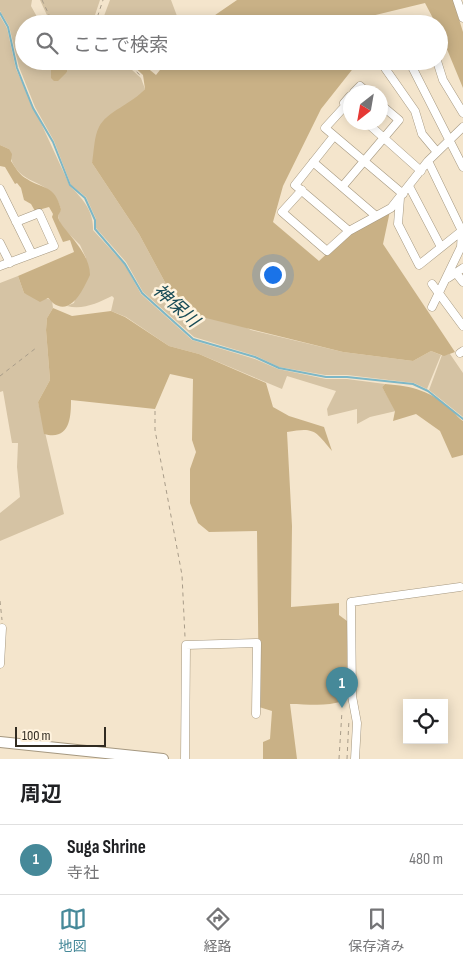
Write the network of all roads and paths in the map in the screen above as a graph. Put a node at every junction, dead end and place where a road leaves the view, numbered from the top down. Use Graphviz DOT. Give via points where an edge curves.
graph roads {
  1 [pos="42,0"];
  2 [pos="103,0"];
  3 [pos="457,0"];
  4 [pos="49,15"];
  5 [pos="98,15"];
  6 [pos="463,18"];
  7 [pos="135,70"];
  8 [pos="386,70"];
  9 [pos="414,70"];
  10 [pos="440,70"];
  11 [pos="141,76"];
  12 [pos="388,111"];
  13 [pos="343,112"];
  14 [pos="463,113"];
  15 [pos="463,127"];
  16 [pos="374,130"];
  17 [pos="334,136"];
  18 [pos="383,138"];
  19 [pos="450,140"];
  20 [pos="438,152"];
  21 [pos="364,161"];
  22 [pos="428,161"];
  23 [pos="313,162"];
  24 [pos="463,167"];
  25 [pos="420,171"];
  26 [pos="409,186"];
  27 [pos="342,187"];
  28 [pos="0,189"];
  29 [pos="302,190"];
  30 [pos="401,196"];
  31 [pos="376,216"];
  32 [pos="16,222"];
  33 [pos="462,230"];
  34 [pos="349,231"];
  35 [pos="0,243"];
  36 [pos="441,247"];
  37 [pos="32,254"];
  38 [pos="10,263"];
  39 [pos="0,266"];
  40 [pos="460,270"];
  41 [pos="448,278"];
  42 [pos="463,282"];
  43 [pos="432,284"];
  44 [pos="439,294"];
  45 [pos="432,308"];
  46 [pos="463,326"];
  47 [pos="36,348"];
  48 [pos="0,376"];
  49 [pos="155,411"];
  50 [pos="460,587"];
  51 [pos="0,601"];
  52 [pos="2,628"];
  53 [pos="186,645"];
  54 [pos="0,664"];
  55 [pos="342,711"];
  56 [pos="256,714"];
  57 [pos="349,716"];
  58 [pos="0,742"];
  59 [pos="164,759"];
  60 [pos="185,759"];
  61 [pos="339,759"];
  62 [pos="347,759"];
  63 [pos="355,759"];
  1 -- 4 [label="path"];
  2 -- 5 [label="path"];
  3 -- 6 [label="street"];
  7 -- 11 [label="path"];
  8 -- 20 [label="street" via="415,111 422,134"];
  9 -- 19 [label="street"];
  10 -- 14 [label="street"];
  12 -- 18 [label="street" via="398,120"];
  13 -- 17 [label="street" via="325,128"];
  15 -- 19 [label="street"];
  16 -- 18 [label="street"];
  17 -- 21 [label="street"];
  17 -- 23 [label="street"];
  18 -- 21 [label="street"];
  18 -- 25 [label="street"];
  19 -- 20 [label="street"];
  19 -- 24 [label="street"];
  20 -- 22 [label="street"];
  21 -- 27 [label="street"];
  21 -- 30 [label="street"];
  22 -- 25 [label="street"];
  22 -- 33 [label="street"];
  23 -- 27 [label="street"];
  23 -- 29 [label="street" via="295,185"];
  25 -- 26 [label="street"];
  26 -- 30 [label="street"];
  26 -- 36 [label="street"];
  27 -- 31 [label="street"];
  28 -- 32 [label="street"];
  29 -- 34 [label="street"];
  29 -- 34 [label="street" via="282,212 327,251"];
  30 -- 31 [label="street" via="391,208"];
  30 -- 36 [label="street" via="398,224 419,265"];
  31 -- 34 [label="street"];
  32 -- 37 [label="street"];
  32 -- 37 [label="street" via="38,213 54,246"];
  33 -- 36 [label="street"];
  33 -- 41 [label="street" via="461,247"];
  35 -- 38 [label="street"];
  37 -- 38 [label="street"];
  38 -- 39 [label="street"];
  40 -- 41 [label="street"];
  40 -- 42 [label="street"];
  41 -- 44 [label="street"];
  43 -- 44 [label="street"];
  44 -- 45 [label="street"];
  44 -- 46 [label="street"];
  47 -- 48 [label="path"];
  49 -- 53 [label="path" via="155,430 182,575"];
  50 -- 63 [label="street" via="351,602 352,696 357,723"];
  51 -- 52 [label="path"];
  52 -- 54 [label="street"];
  53 -- 56 [label="street" via="257,643"];
  53 -- 60 [label="street"];
  55 -- 61 [label="path"];
  57 -- 62 [label="path"];
  58 -- 59 [label="main road"];
}
